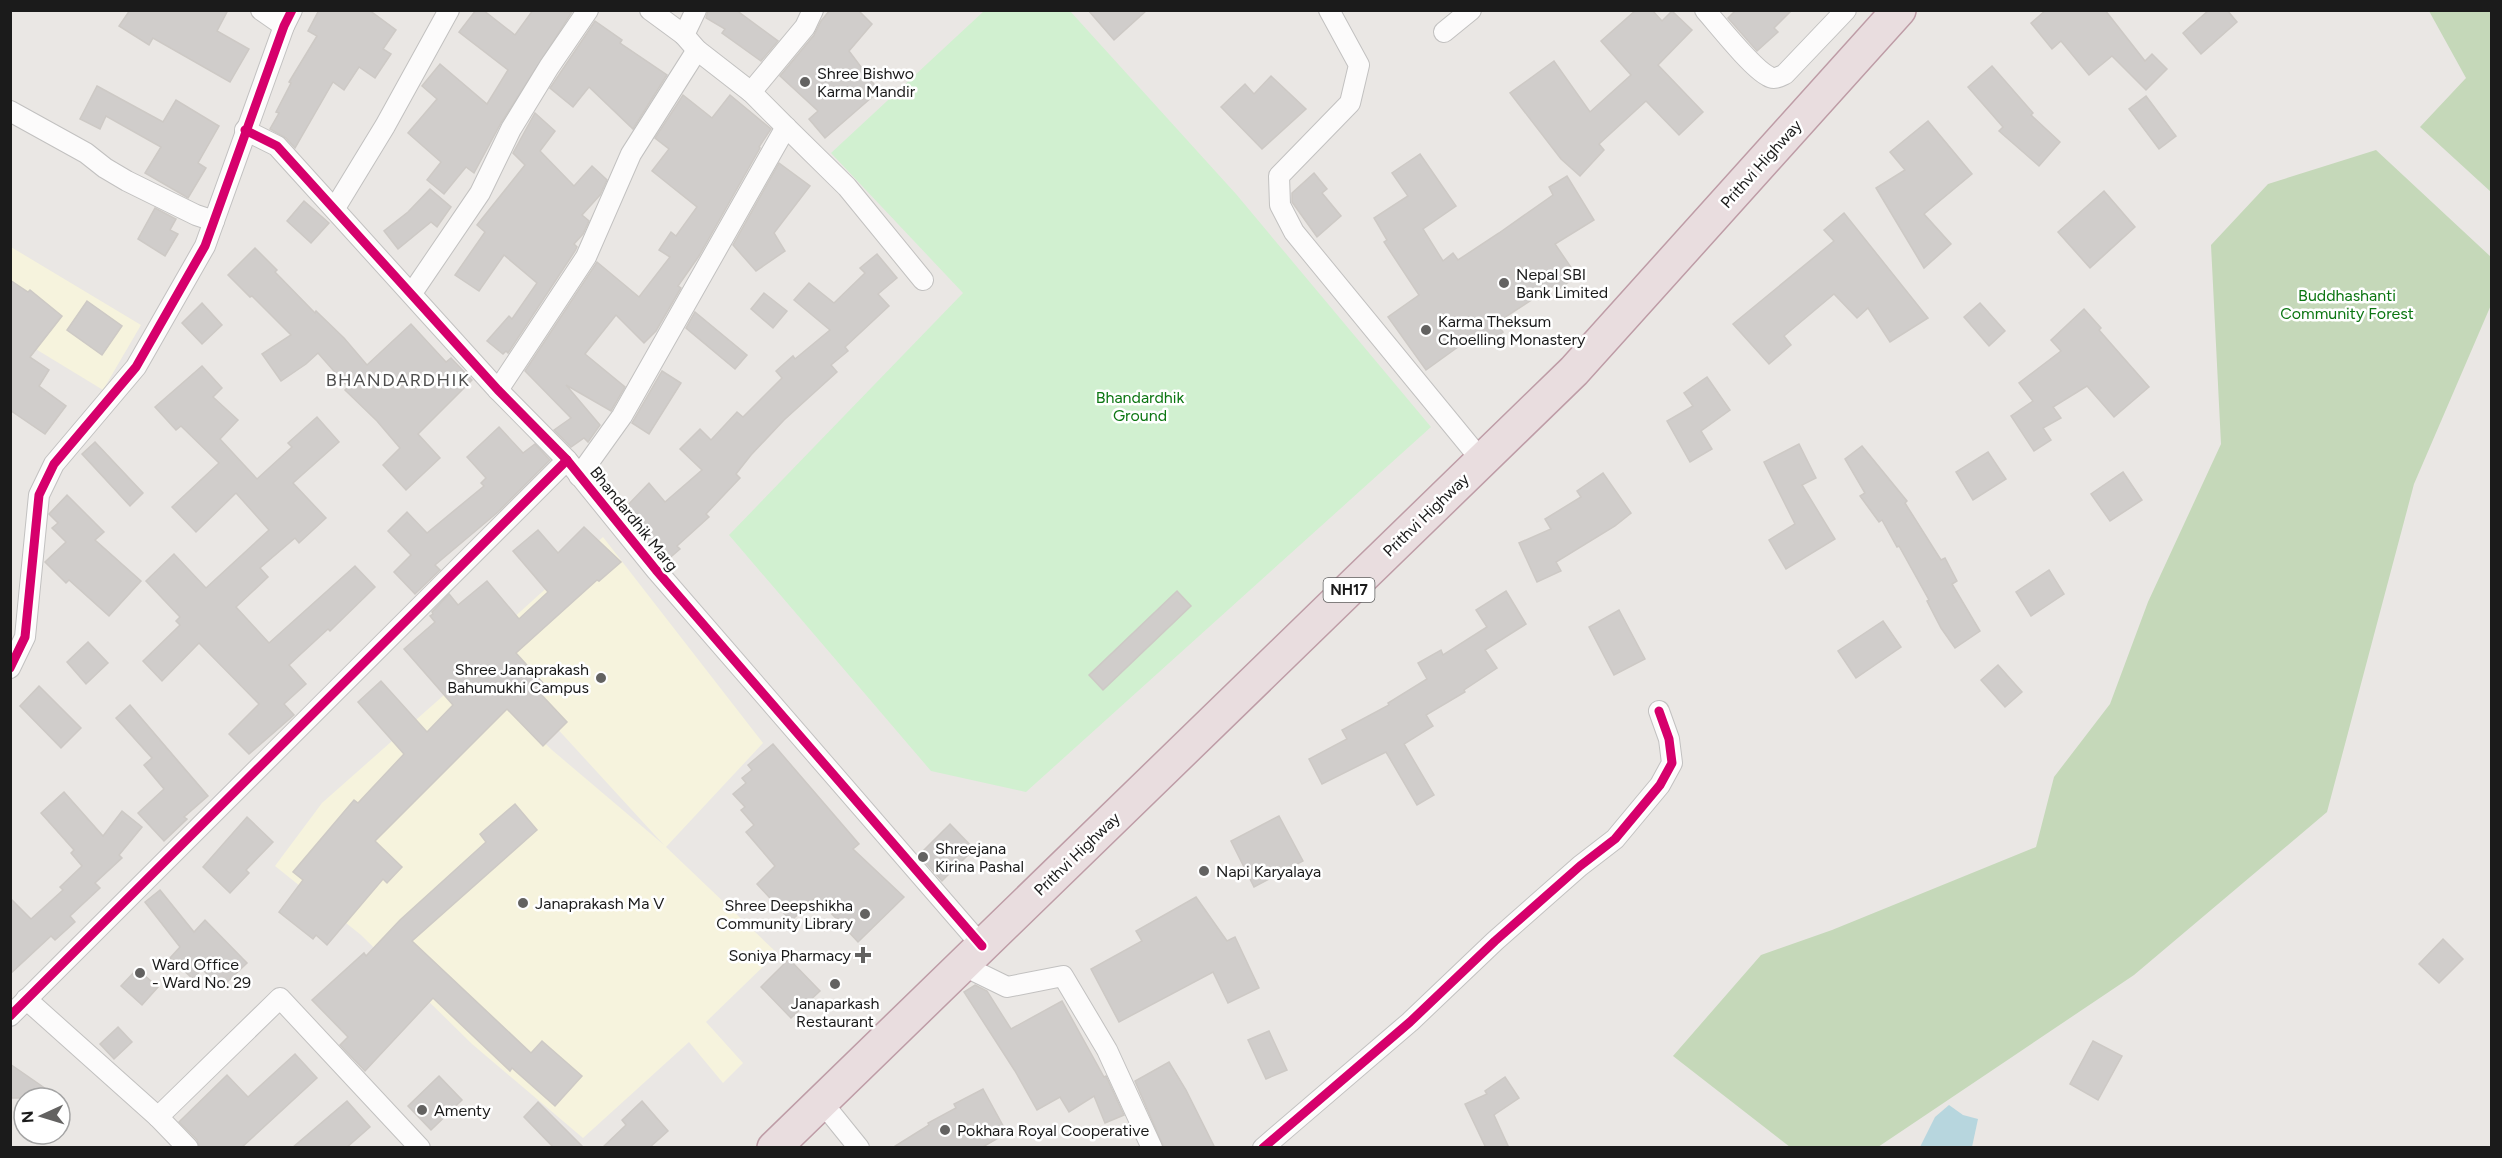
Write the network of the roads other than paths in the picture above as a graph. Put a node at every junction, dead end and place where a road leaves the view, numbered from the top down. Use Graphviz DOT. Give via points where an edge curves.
graph roads {
  1 [pos="261,10"];
  2 [pos="449,10"];
  3 [pos="588,10"];
  4 [pos="650,10"];
  5 [pos="696,10"];
  6 [pos="813,10"];
  7 [pos="1329,10"];
  8 [pos="1471,10"];
  9 [pos="1705,10"];
  10 [pos="1846,10"];
  11 [pos="1899,10"];
  12 [pos="288,18"];
  13 [pos="1444,32"];
  14 [pos="684,35"];
  15 [pos="697,50"];
  16 [pos="751,92"];
  17 [pos="10,111"];
  18 [pos="786,127"];
  19 [pos="245,130"];
  20 [pos="335,208"];
  21 [pos="214,221"];
  22 [pos="923,280"];
  23 [pos="412,293"];
  24 [pos="498,390"];
  25 [pos="567,460"];
  26 [pos="1482,461"];
  27 [pos="579,476"];
  28 [pos="10,668"];
  29 [pos="1659,711"];
  30 [pos="972,956"];
  31 [pos="26,999"];
  32 [pos="10,1016"];
  33 [pos="821,1101"];
  34 [pos="158,1117"];
  35 [pos="188,1148"];
  36 [pos="420,1148"];
  37 [pos="774,1148"];
  38 [pos="859,1148"];
  39 [pos="1152,1148"];
  40 [pos="1263,1148"];
  1 -- 12 [label="street"];
  2 -- 20 [label="street"];
  3 -- 23 [label="street" via="511,129 480,193"];
  4 -- 14 [label="street"];
  5 -- 14 [label="street"];
  6 -- 16 [label="street" via="805,27"];
  7 -- 26 [label="street" via="1359,65 1350,103 1278,176 1280,205 1294,232"];
  8 -- 13 [label="street"];
  9 -- 10 [label="street" via="1758,69 1777,78"];
  11 -- 26 [label="highway, Prithvi Highway / NH17" via="1574,371"];
  12 -- 19 [label="street"];
  14 -- 15 [label="street"];
  15 -- 16 [label="street"];
  15 -- 24 [label="street" via="631,154 586,257"];
  16 -- 18 [label="street"];
  17 -- 21 [label="street" via="127,181"];
  18 -- 22 [label="street" via="847,187"];
  18 -- 27 [label="street" via="622,416"];
  19 -- 20 [label="street, Bhandardhik Marg" via="277,146"];
  19 -- 21 [label="street"];
  20 -- 23 [label="street, Bhandardhik Marg"];
  21 -- 28 [label="street" via="205,246 136,367 54,464 39,495 25,637"];
  23 -- 24 [label="street, Bhandardhik Marg"];
  24 -- 25 [label="street, Bhandardhik Marg"];
  25 -- 27 [label="street, Bhandardhik Marg"];
  25 -- 31 [label="street"];
  26 -- 30 [label="highway, Prithvi Highway / NH17"];
  27 -- 30 [label="street, Bhandardhik Marg"];
  29 -- 40 [label="street" via="1672,763 1660,785 1615,839"];
  30 -- 33 [label="highway, Prithvi Highway / NH17"];
  30 -- 39 [label="street" via="1007,987 1063,976 1107,1050"];
  31 -- 32 [label="street"];
  31 -- 34 [label="street"];
  33 -- 37 [label="highway, Prithvi Highway / NH17"];
  33 -- 38 [label="street"];
  34 -- 35 [label="street"];
  34 -- 36 [label="street" via="280,998"];
}
